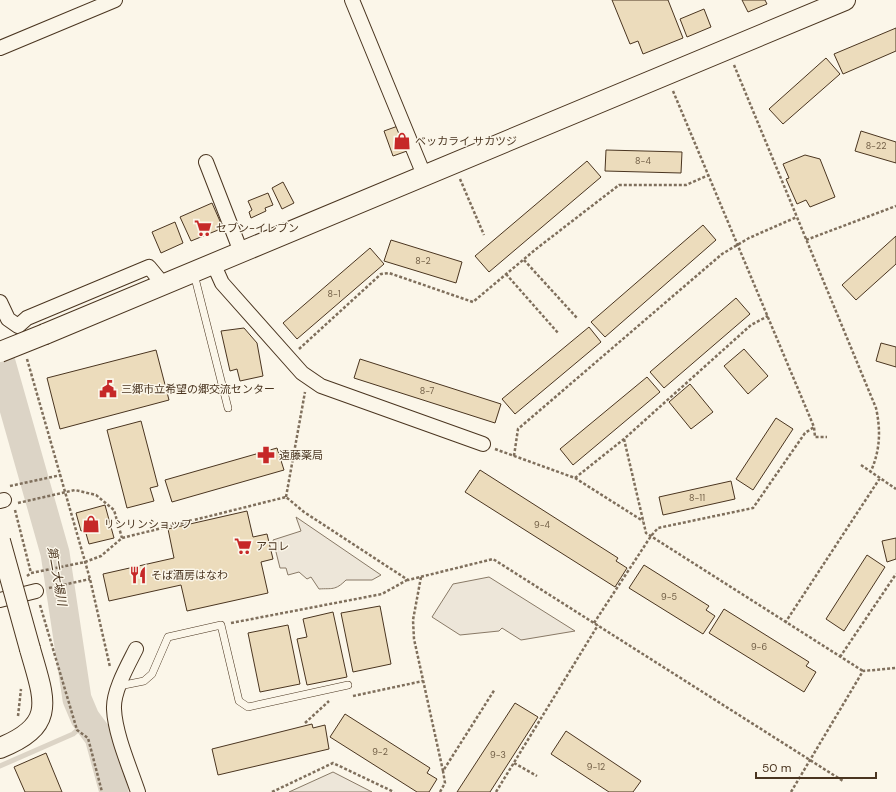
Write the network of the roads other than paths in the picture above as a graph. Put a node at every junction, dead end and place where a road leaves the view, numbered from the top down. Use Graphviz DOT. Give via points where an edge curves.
graph roads {
  1 [pos="115,0"];
  2 [pos="352,0"];
  3 [pos="845,0"];
  4 [pos="0,48"];
  5 [pos="206,162"];
  6 [pos="424,175"];
  7 [pos="241,252"];
  8 [pos="213,263"];
  9 [pos="193,272"];
  10 [pos="163,284"];
  11 [pos="0,302"];
  12 [pos="0,352"];
  13 [pos="228,408"];
  14 [pos="483,444"];
  15 [pos="0,540"];
  16 [pos="36,591"];
  17 [pos="0,600"];
  18 [pos="136,649"];
  19 [pos="348,685"];
  20 [pos="118,690"];
  21 [pos="0,748"];
  22 [pos="138,792"];
  1 -- 4 [label="street"];
  2 -- 6 [label="street"];
  3 -- 6 [label="street"];
  5 -- 7 [label="street"];
  6 -- 7 [label="street"];
  7 -- 8 [label="street"];
  8 -- 9 [label="street"];
  8 -- 14 [label="street" via="222,283 294,365 310,379 321,386"];
  9 -- 10 [label="street"];
  9 -- 13 [label="lane"];
  10 -- 11 [label="street" via="149,267 27,318 18,326 8,319"];
  10 -- 12 [label="street, bridge"];
  15 -- 21 [label="street, bridge" via="43,702 41,715 33,730 18,741"];
  16 -- 17 [label="street"];
  18 -- 20 [label="street"];
  19 -- 20 [label="lane" via="248,707 239,701 221,625 168,637 152,674 144,682"];
  20 -- 22 [label="street" via="114,708 118,729"];
}
